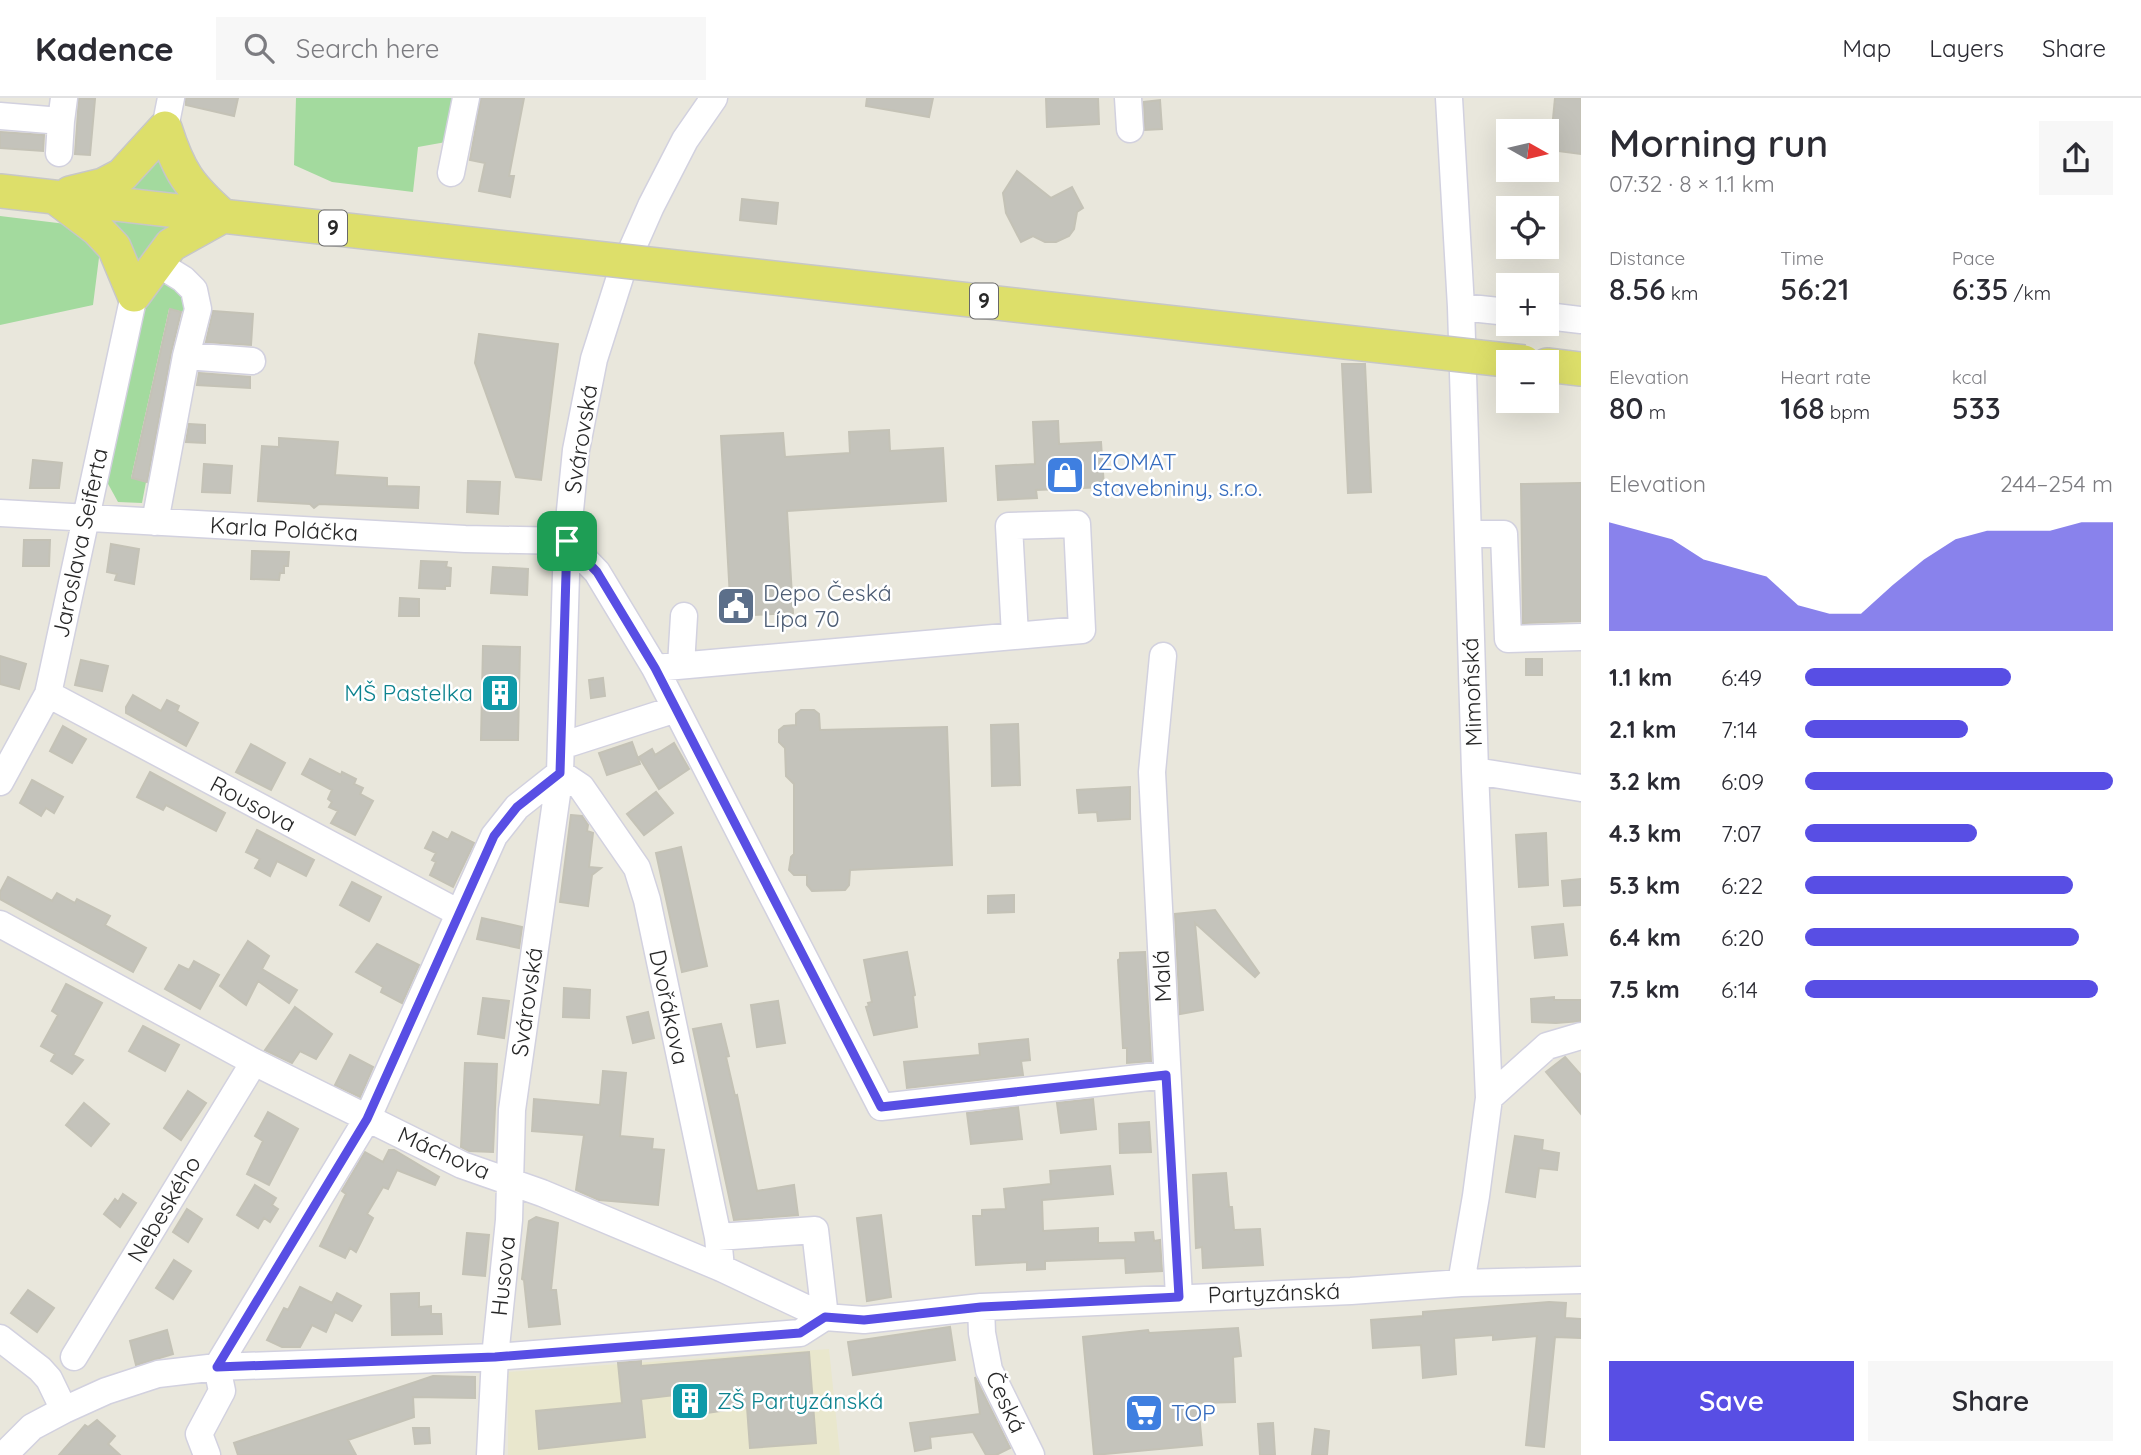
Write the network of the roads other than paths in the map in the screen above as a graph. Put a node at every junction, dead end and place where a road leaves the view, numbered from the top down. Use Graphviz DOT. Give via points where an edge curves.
graph roads {
  1 [pos="466,98"];
  2 [pos="715,98"];
  3 [pos="1128,98"];
  4 [pos="1449,98"];
  5 [pos="62,109"];
  6 [pos="168,113"];
  7 [pos="0,116"];
  8 [pos="1130,129"];
  9 [pos="59,153"];
  10 [pos="450,173"];
  11 [pos="0,191"];
  12 [pos="54,197"];
  13 [pos="223,216"];
  14 [pos="157,263"];
  15 [pos="134,295"];
  16 [pos="1461,307"];
  17 [pos="1496,311"];
  18 [pos="1559,317"];
  19 [pos="1581,320"];
  20 [pos="186,356"];
  21 [pos="1496,359"];
  22 [pos="252,361"];
  23 [pos="1559,366"];
  24 [pos="1581,369"];
  25 [pos="0,513"];
  26 [pos="86,518"];
  27 [pos="155,522"];
  28 [pos="1468,534"];
  29 [pos="567,541"];
  30 [pos="684,616"];
  31 [pos="1015,635"];
  32 [pos="1581,637"];
  33 [pos="1163,656"];
  34 [pos="668,666"];
  35 [pos="48,694"];
  36 [pos="677,709"];
  37 [pos="561,746"];
  38 [pos="1475,771"];
  39 [pos="560,773"];
  40 [pos="0,782"];
  41 [pos="1581,788"];
  42 [pos="459,913"];
  43 [pos="0,924"];
  44 [pos="1581,1036"];
  45 [pos="254,1062"];
  46 [pos="1166,1075"];
  47 [pos="1489,1098"];
  48 [pos="367,1119"];
  49 [pos="510,1182"];
  50 [pos="718,1237"];
  51 [pos="721,1268"];
  52 [pos="1581,1280"];
  53 [pos="1461,1283"];
  54 [pos="1179,1297"];
  55 [pos="981,1307"];
  56 [pos="825,1317"];
  57 [pos="0,1338"];
  58 [pos="74,1357"];
  59 [pos="495,1357"];
  60 [pos="217,1367"];
  61 [pos="64,1410"];
  62 [pos="4,1455"];
  63 [pos="207,1455"];
  64 [pos="490,1455"];
  65 [pos="1031,1455"];
  1 -- 10 [label="street"];
  2 -- 29 [label="street, Svárovská" via="685,140 621,274 594,359 576,450"];
  3 -- 8 [label="street"];
  4 -- 16 [label="street, Mimoňská"];
  5 -- 7 [label="street"];
  5 -- 9 [label="street"];
  6 -- 12 [label="main road" via="122,175 103,185"];
  6 -- 13 [label="main road" via="174,157 194,191"];
  11 -- 12 [label="main road, 9"];
  12 -- 13 [label="main road, 9"];
  12 -- 15 [label="main road" via="114,247"];
  13 -- 14 [label="main road" via="170,245"];
  13 -- 21 [label="main road, 9, bridge"];
  14 -- 15 [label="main road"];
  14 -- 20 [label="street" via="194,290 198,309"];
  15 -- 26 [label="street, Jaroslava Seiferta"];
  16 -- 17 [label="street"];
  16 -- 28 [label="street, Mimoňská"];
  18 -- 19 [label="street"];
  20 -- 22 [label="street"];
  20 -- 27 [label="street"];
  23 -- 24 [label="main road"];
  25 -- 26 [label="street, Karla Poláčka"];
  26 -- 27 [label="street, Karla Poláčka"];
  26 -- 35 [label="street, Jaroslava Seiferta"];
  27 -- 29 [label="street, Karla Poláčka"];
  28 -- 32 [label="street" via="1504,534 1507,639"];
  28 -- 38 [label="street, Mimoňská"];
  29 -- 34 [label="street" via="597,572"];
  29 -- 37 [label="street, Svárovská"];
  30 -- 34 [label="street"];
  31 -- 31 [label="street" via="1082,630 1077,524 1009,526"];
  31 -- 34 [label="street"];
  33 -- 46 [label="street, Malá" via="1152,772"];
  34 -- 36 [label="street"];
  35 -- 40 [label="street, Jaroslava Seiferta"];
  35 -- 42 [label="street, Rousova"];
  36 -- 37 [label="street"];
  36 -- 46 [label="street" via="881,1107"];
  37 -- 39 [label="street, Svárovská"];
  38 -- 41 [label="street"];
  38 -- 47 [label="street, Mimoňská"];
  39 -- 42 [label="street" via="517,807 494,836"];
  39 -- 49 [label="street, Svárovská" via="512,1110"];
  39 -- 50 [label="street, Dvořákova" via="581,787 636,868 647,900"];
  42 -- 48 [label="street"];
  43 -- 45 [label="street, Máchova"];
  44 -- 47 [label="street" via="1547,1046"];
  45 -- 48 [label="street, Máchova"];
  45 -- 58 [label="street, Nebeského"];
  46 -- 54 [label="street, Malá"];
  47 -- 53 [label="street, Mimoňská"];
  48 -- 49 [label="street, Máchova" via="462,1165"];
  48 -- 60 [label="street"];
  49 -- 51 [label="street, Máchova"];
  49 -- 59 [label="street, Husova"];
  50 -- 51 [label="street, Dvořákova"];
  50 -- 56 [label="street" via="815,1230"];
  51 -- 56 [label="street, Máchova"];
  52 -- 53 [label="street, Partyzánská"];
  53 -- 54 [label="street, Partyzánská"];
  54 -- 55 [label="street, Partyzánská"];
  55 -- 56 [label="street, Partyzánská" via="864,1320"];
  55 -- 65 [label="street, Česká" via="989,1370"];
  56 -- 59 [label="street" via="800,1333"];
  57 -- 61 [label="street" via="49,1379"];
  59 -- 60 [label="street"];
  59 -- 64 [label="street, Husova"];
  60 -- 61 [label="street" via="158,1374"];
  60 -- 63 [label="street" via="222,1391 200,1434"];
  61 -- 62 [label="street" via="32,1427"];
}
